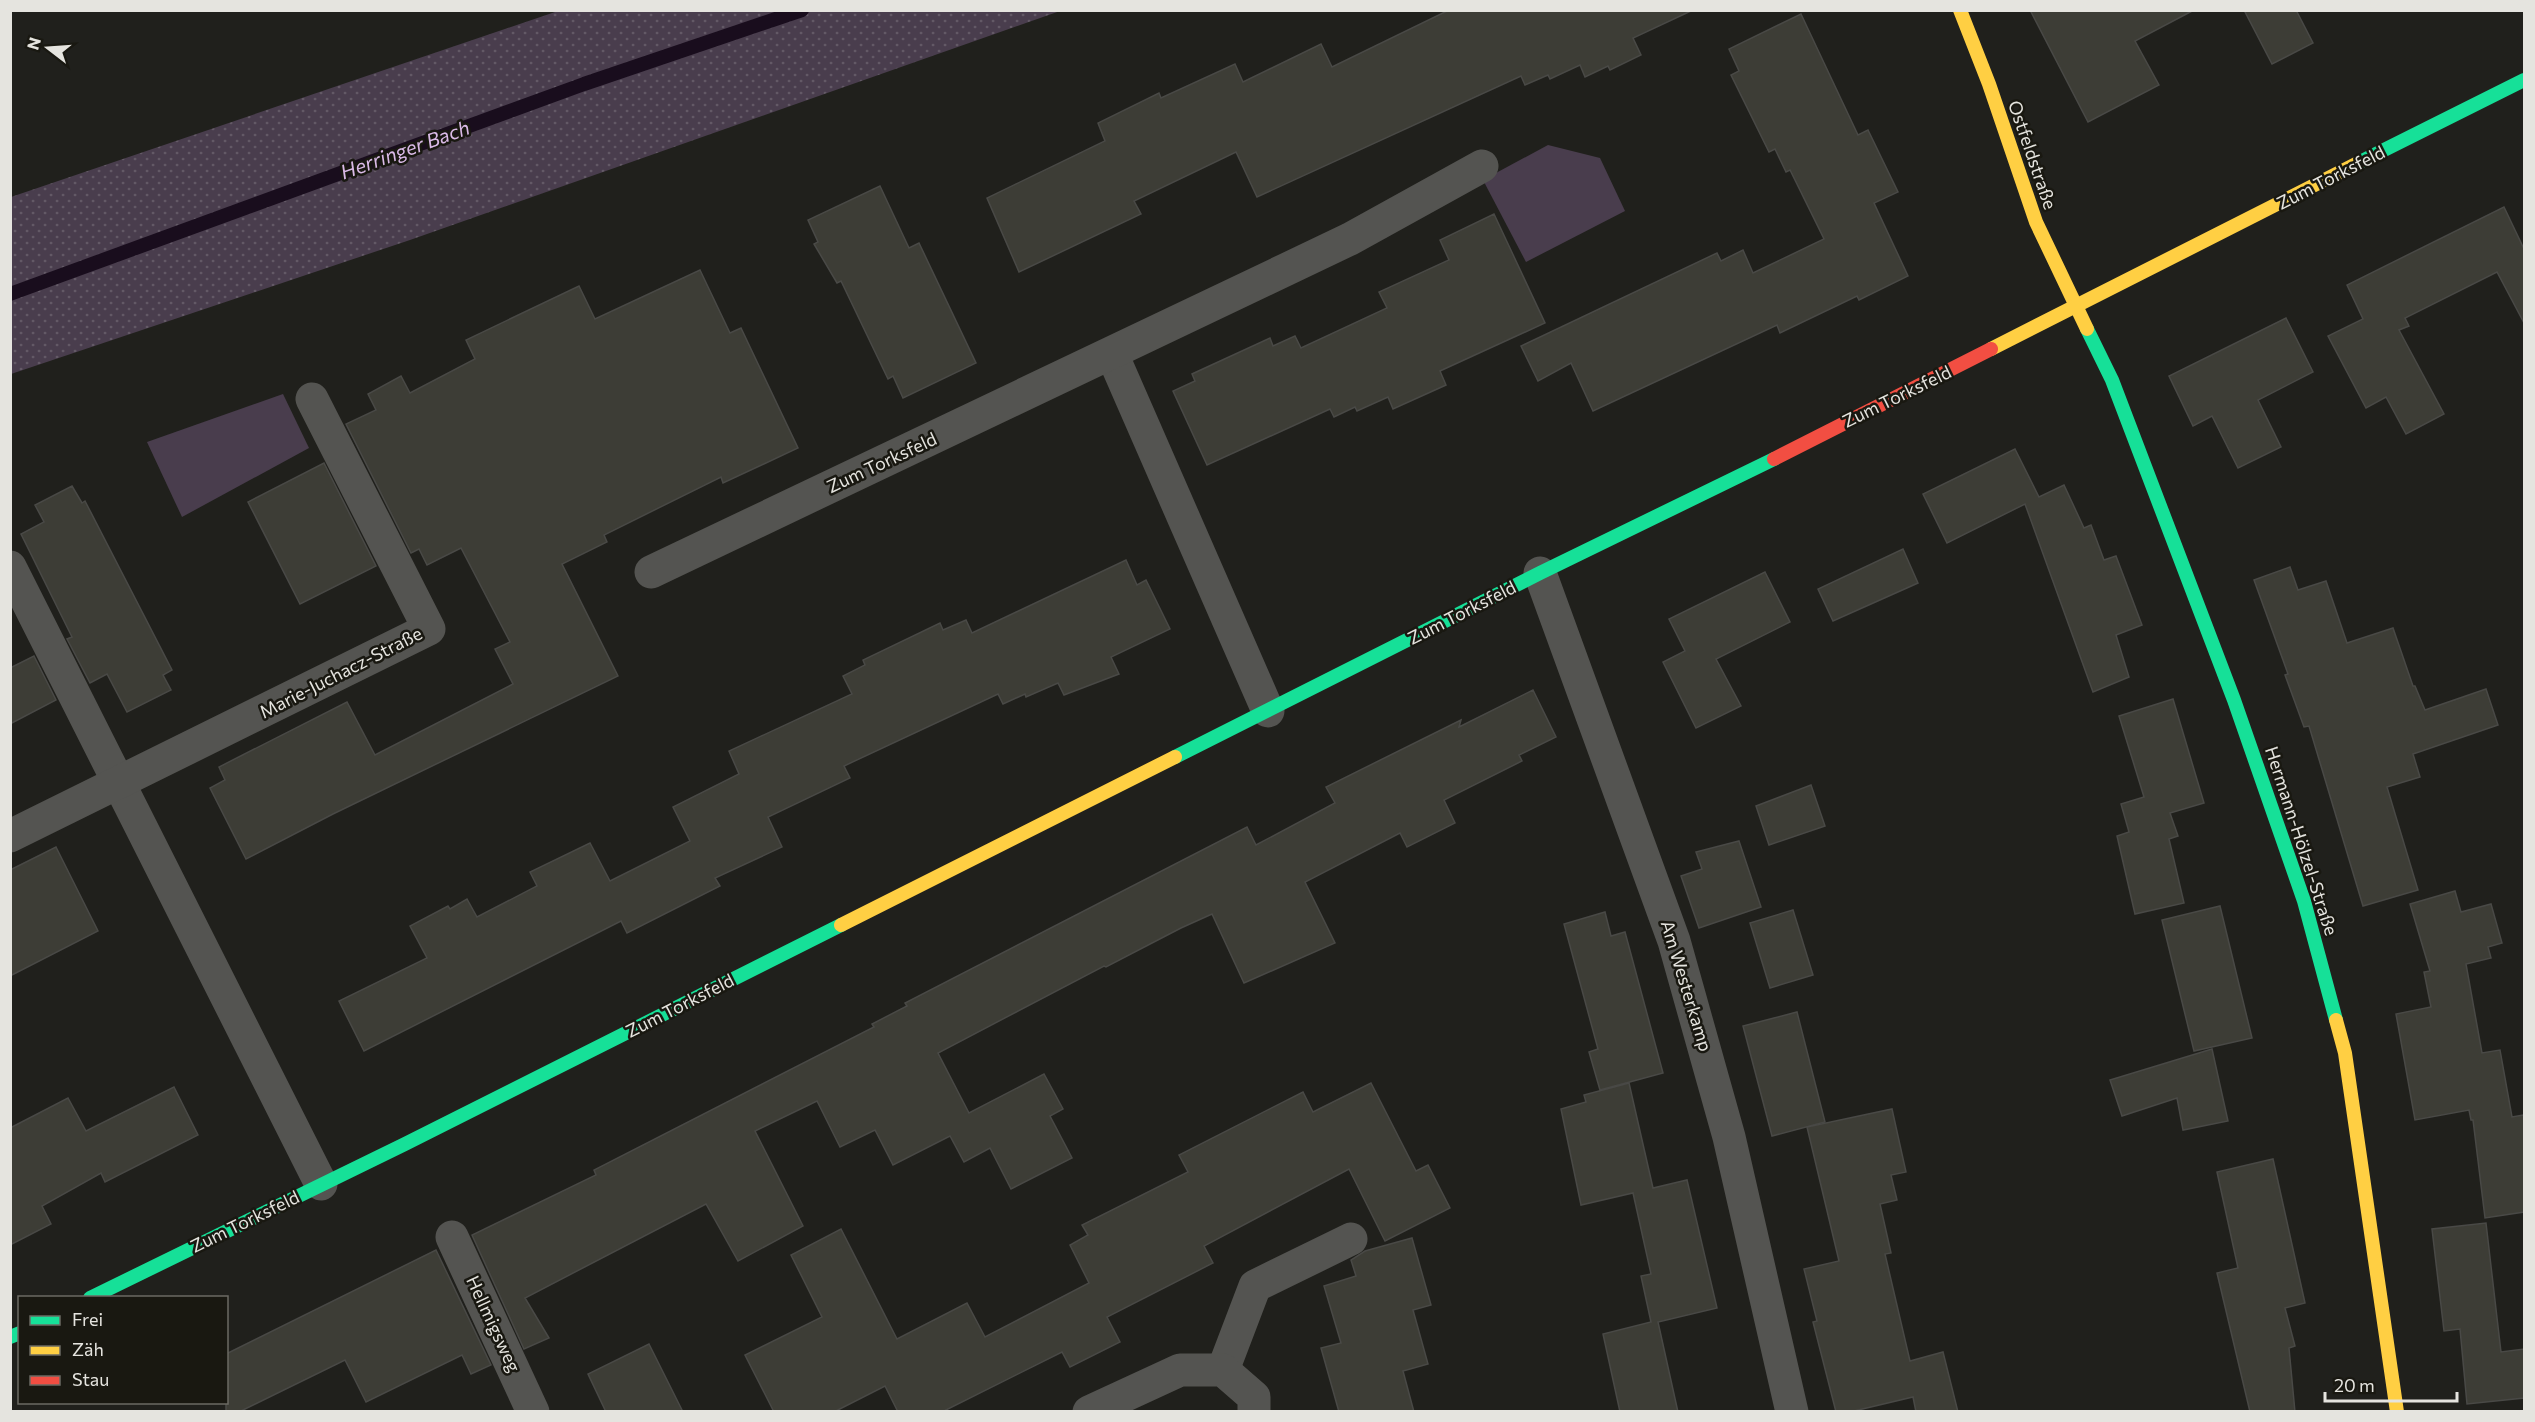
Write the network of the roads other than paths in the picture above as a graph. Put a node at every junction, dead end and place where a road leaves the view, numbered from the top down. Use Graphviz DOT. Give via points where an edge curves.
graph roads {
  1 [pos="1960,10"];
  2 [pos="2524,80"];
  3 [pos="1482,166"];
  4 [pos="2078,308"];
  5 [pos="1112,354"];
  6 [pos="312,399"];
  7 [pos="10,567"];
  8 [pos="651,572"];
  9 [pos="1540,573"];
  10 [pos="1268,711"];
  11 [pos="119,784"];
  12 [pos="10,836"];
  13 [pos="321,1184"];
  14 [pos="452,1237"];
  15 [pos="1351,1239"];
  16 [pos="94,1296"];
  17 [pos="1224,1370"];
  18 [pos="533,1412"];
  19 [pos="1089,1412"];
  20 [pos="1254,1412"];
  21 [pos="1792,1412"];
  22 [pos="2397,1412"];
  1 -- 4 [label="main road, Ostfeldstraße" via="2036,222"];
  2 -- 4 [label="main road, Zum Torksfeld"];
  3 -- 5 [label="street, Zum Torksfeld" via="1350,239"];
  4 -- 9 [label="main road, Zum Torksfeld"];
  4 -- 22 [label="main road, Hermann-Hölzel-Straße" via="2112,380 2234,700 2304,901 2345,1053"];
  5 -- 8 [label="street, Zum Torksfeld"];
  5 -- 10 [label="street"];
  6 -- 11 [label="street, Marie-Juchacz-Straße" via="429,629"];
  7 -- 11 [label="street"];
  9 -- 10 [label="main road, Zum Torksfeld"];
  9 -- 21 [label="street, Am Westerkamp" via="1674,941 1729,1137"];
  10 -- 13 [label="main road, Zum Torksfeld"];
  11 -- 12 [label="street, Marie-Juchacz-Straße"];
  11 -- 13 [label="street"];
  13 -- 16 [label="main road, Zum Torksfeld"];
  14 -- 18 [label="street, Hellmigsweg"];
  15 -- 17 [label="street" via="1255,1286"];
  17 -- 19 [label="street" via="1180,1370"];
  17 -- 20 [label="street" via="1254,1397"];
}
